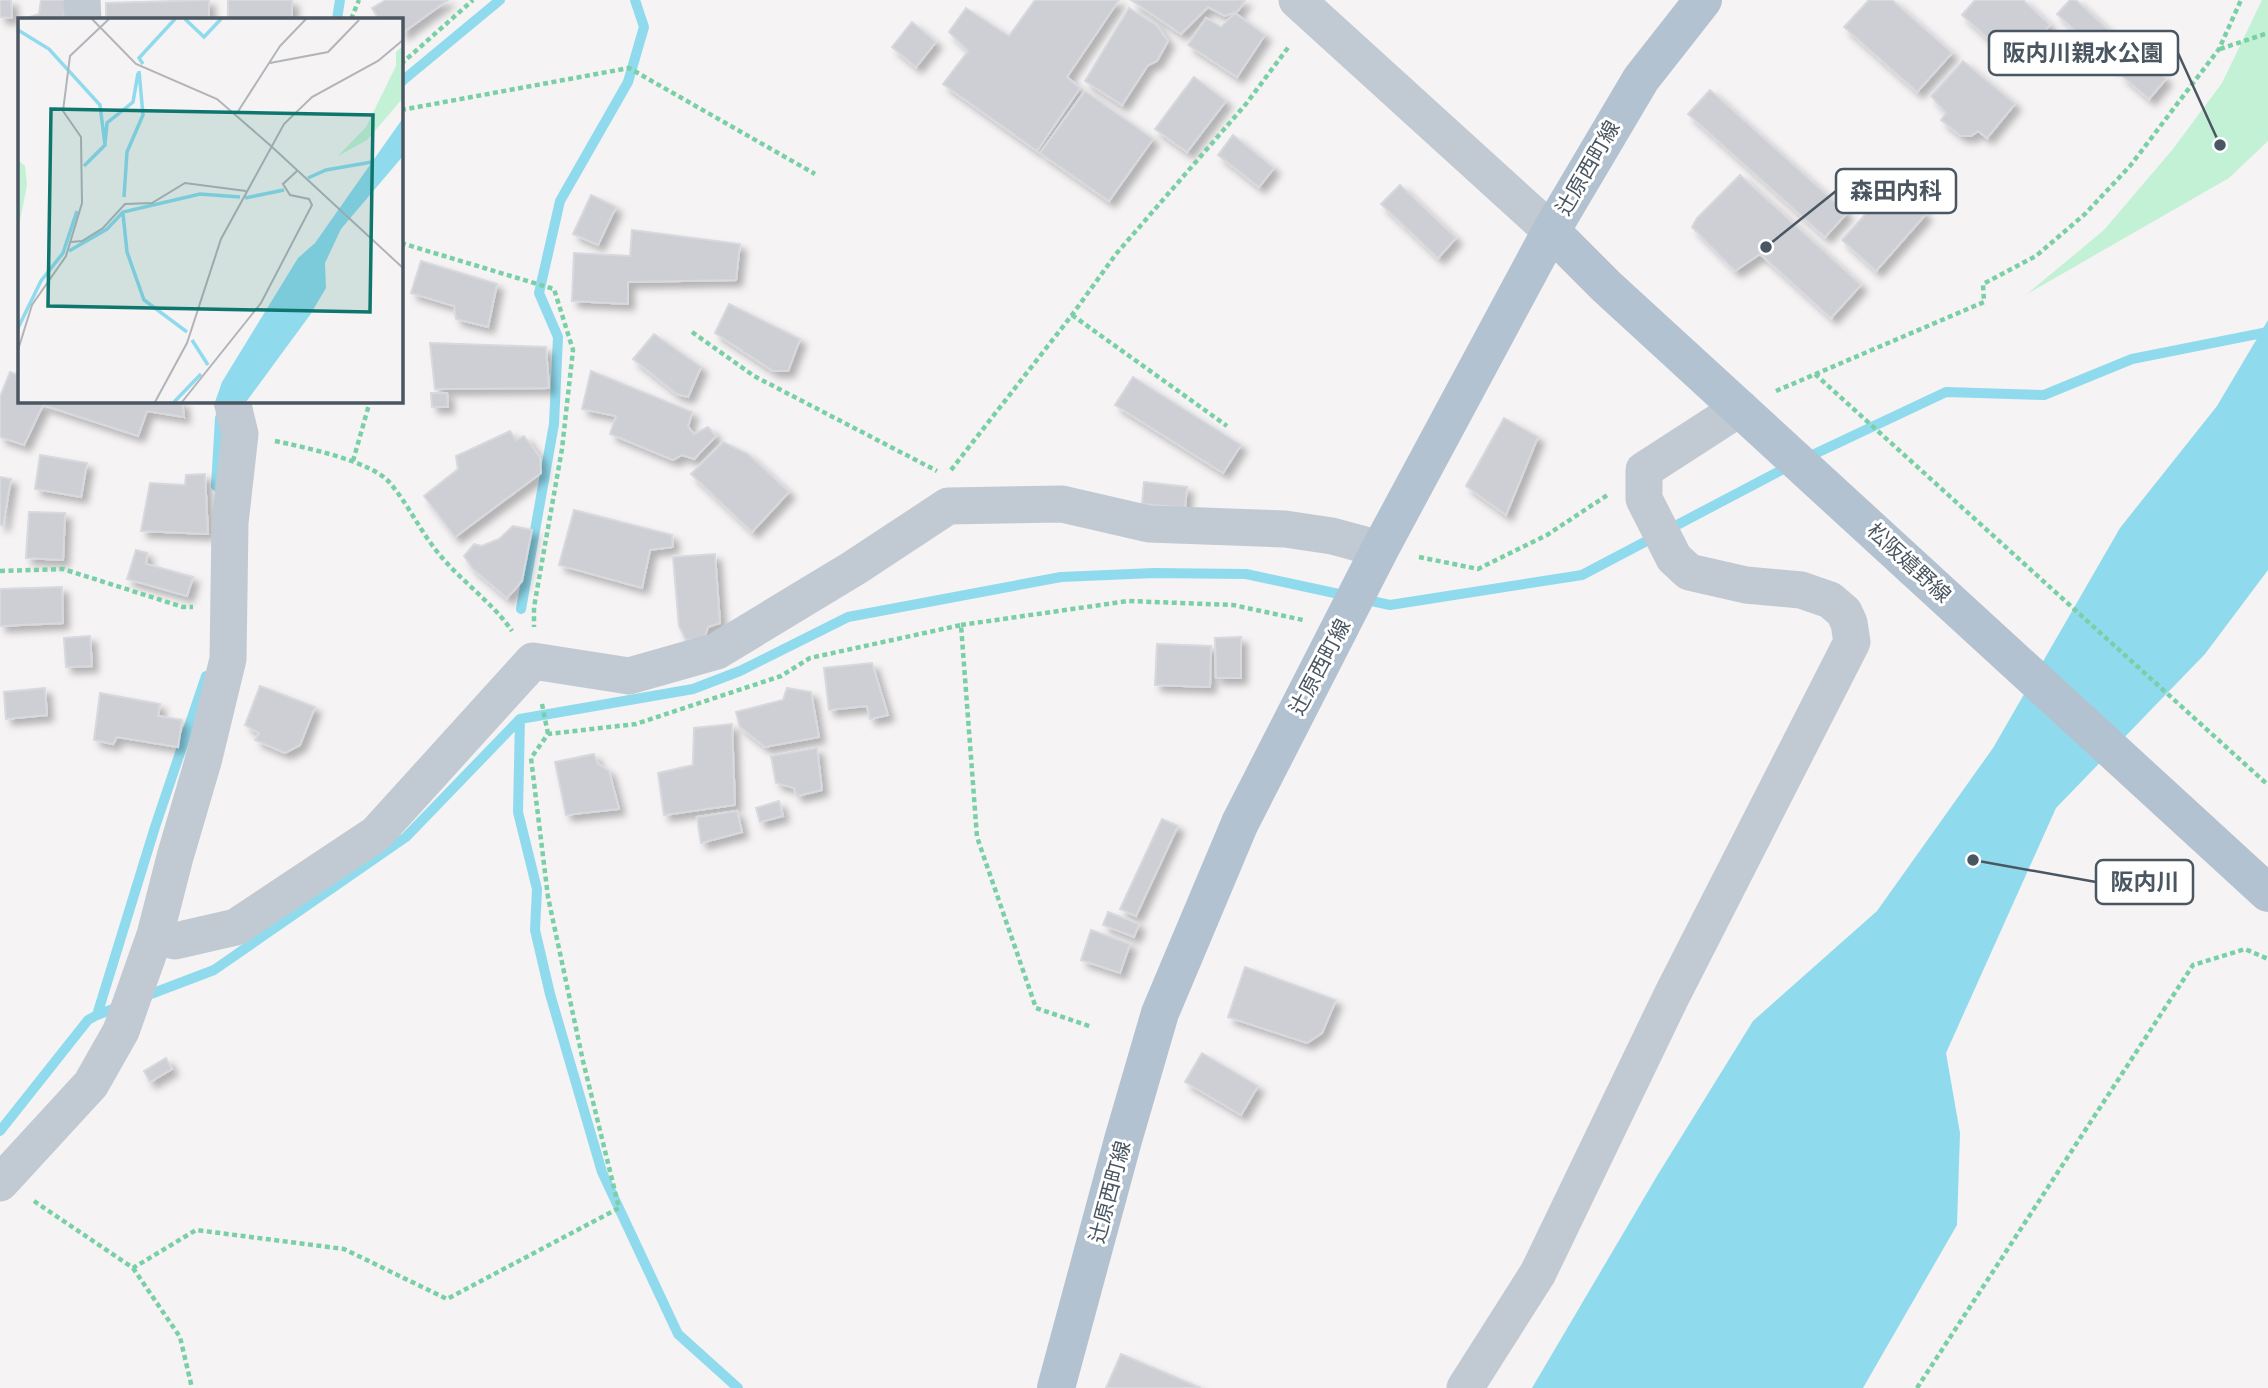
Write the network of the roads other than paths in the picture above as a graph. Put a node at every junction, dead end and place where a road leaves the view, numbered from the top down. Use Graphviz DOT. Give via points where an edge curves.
graph roads {
  1 [pos="82,0"];
  2 [pos="1703,0"];
  3 [pos="1308,6"];
  4 [pos="83,18"];
  5 [pos="1551,231"];
  6 [pos="1740,408"];
  7 [pos="237,422"];
  8 [pos="1380,550"];
  9 [pos="2268,893"];
  10 [pos="150,945"];
  11 [pos="1,1182"];
  12 [pos="1056,1388"];
  13 [pos="1465,1388"];
  1 -- 4 [label="street"];
  2 -- 5 [label="main road, 辻原西町線" via="1641,79"];
  3 -- 5 [label="street"];
  5 -- 6 [label="main road, 松阪嬉野線"];
  5 -- 8 [label="main road, 辻原西町線"];
  6 -- 9 [label="main road, 松阪嬉野線"];
  6 -- 13 [label="street" via="1644,484 1674,558 1689,572 1746,585 1801,590 1830,600 1844,612 1852,642 1671,997 1538,1273"];
  7 -- 10 [label="street" via="228,659"];
  8 -- 10 [label="street" via="1285,530 1149,524 1062,504 947,506 718,651 629,676 536,678 376,834 236,926"];
  8 -- 12 [label="main road, 辻原西町線" via="1240,823 1160,1013"];
  10 -- 11 [label="street" via="121,1031 91,1084"];
}
